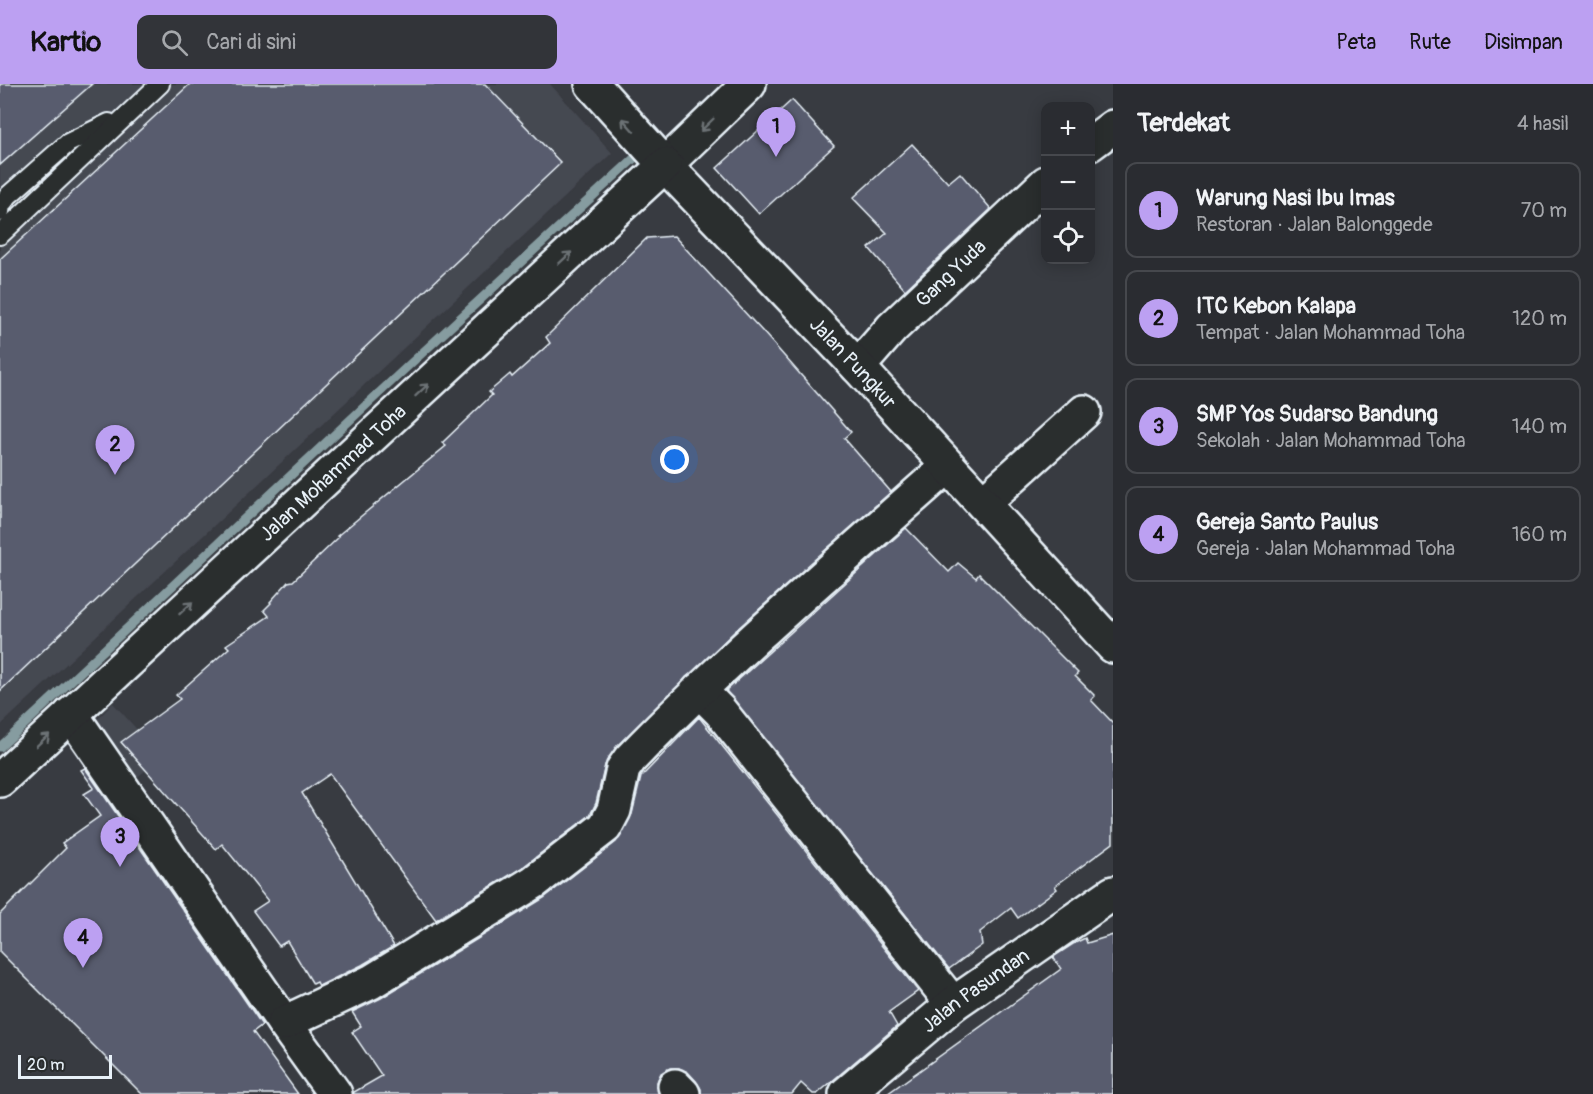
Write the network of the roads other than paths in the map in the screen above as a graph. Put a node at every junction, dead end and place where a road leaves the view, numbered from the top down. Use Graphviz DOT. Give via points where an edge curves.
graph roads {
  1 [pos="160,84"];
  2 [pos="592,84"];
  3 [pos="749,84"];
  4 [pos="127,114"];
  5 [pos="1113,127"];
  6 [pos="1095,140"];
  7 [pos="665,165"];
  8 [pos="1041,188"];
  9 [pos="0,220"];
  10 [pos="858,367"];
  11 [pos="1084,412"];
  12 [pos="948,466"];
  13 [pos="983,503"];
  14 [pos="1113,646"];
  15 [pos="699,690"];
  16 [pos="71,714"];
  17 [pos="0,780"];
  18 [pos="1113,893"];
  19 [pos="953,1004"];
  20 [pos="284,1023"];
  21 [pos="335,1094"];
  22 [pos="846,1094"];
  1 -- 4 [label="lane"];
  7 -- 2 [label="street, Jalan Pungkur, one-way"];
  3 -- 7 [label="street, Jalan Mohammad Toha, one-way"];
  4 -- 9 [label="lane"];
  4 -- 9 [label="lane" via="68,143 9,195 1,205"];
  5 -- 6 [label="street"];
  7 -- 10 [label="street, Jalan Pungkur"];
  16 -- 7 [label="street, Jalan Mohammad Toha, one-way"];
  8 -- 10 [label="street, Gang Yuda" via="892,328"];
  10 -- 12 [label="street, Jalan Pungkur"];
  11 -- 13 [label="street"];
  12 -- 13 [label="street, Jalan Pungkur"];
  12 -- 15 [label="street"];
  13 -- 14 [label="street, Jalan Pungkur"];
  15 -- 19 [label="street" via="720,711"];
  15 -- 20 [label="street" via="624,769 615,810 604,827 534,882 392,970"];
  17 -- 16 [label="street, Jalan Mohammad Toha, one-way"];
  16 -- 20 [label="street"];
  18 -- 19 [label="street, Jalan Pasundan"];
  19 -- 22 [label="street, Jalan Pasundan"];
  20 -- 21 [label="street"];
}
